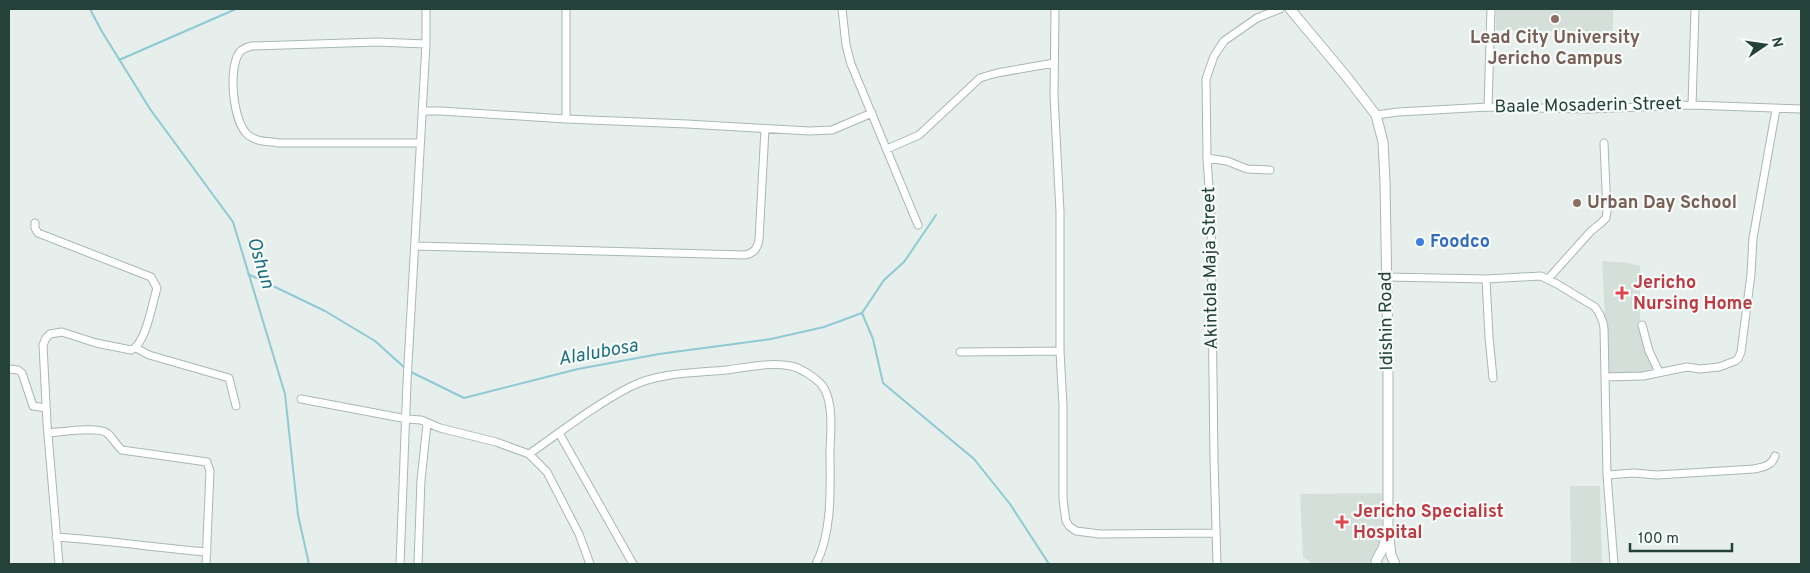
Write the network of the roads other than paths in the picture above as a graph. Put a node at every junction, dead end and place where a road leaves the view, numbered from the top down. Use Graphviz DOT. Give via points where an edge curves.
graph roads {
  1 [pos="426,9"];
  2 [pos="566,9"];
  3 [pos="842,9"];
  4 [pos="1055,9"];
  5 [pos="1280,9"];
  6 [pos="1290,9"];
  7 [pos="1491,9"];
  8 [pos="1695,9"];
  9 [pos="426,44"];
  10 [pos="1054,63"];
  11 [pos="1692,105"];
  12 [pos="1488,107"];
  13 [pos="1776,109"];
  14 [pos="1801,109"];
  15 [pos="422,111"];
  16 [pos="872,113"];
  17 [pos="1376,115"];
  18 [pos="566,119"];
  19 [pos="765,129"];
  20 [pos="420,143"];
  21 [pos="1604,143"];
  22 [pos="887,150"];
  23 [pos="1207,158"];
  24 [pos="1270,170"];
  25 [pos="36,223"];
  26 [pos="918,226"];
  27 [pos="415,246"];
  28 [pos="1387,277"];
  29 [pos="1486,279"];
  30 [pos="1548,279"];
  31 [pos="1642,325"];
  32 [pos="136,348"];
  33 [pos="1060,351"];
  34 [pos="960,352"];
  35 [pos="9,369"];
  36 [pos="1659,372"];
  37 [pos="1606,377"];
  38 [pos="1493,378"];
  39 [pos="301,399"];
  40 [pos="236,406"];
  41 [pos="46,408"];
  42 [pos="407,419"];
  43 [pos="427,424"];
  44 [pos="48,432"];
  45 [pos="559,433"];
  46 [pos="529,454"];
  47 [pos="1775,456"];
  48 [pos="1607,475"];
  49 [pos="1388,529"];
  50 [pos="1216,533"];
  51 [pos="56,537"];
  52 [pos="207,552"];
  53 [pos="58,564"];
  54 [pos="206,564"];
  55 [pos="400,564"];
  56 [pos="418,564"];
  57 [pos="590,564"];
  58 [pos="633,564"];
  59 [pos="816,564"];
  60 [pos="1217,564"];
  61 [pos="1377,564"];
  62 [pos="1395,564"];
  63 [pos="1614,564"];
  1 -- 9 [label="street"];
  2 -- 18 [label="street"];
  3 -- 16 [label="street" via="851,64"];
  4 -- 10 [label="street"];
  5 -- 23 [label="street, Akintola Maja Street" via="1257,18 1217,49 1206,79"];
  6 -- 17 [label="street"];
  7 -- 12 [label="street"];
  8 -- 11 [label="street"];
  9 -- 15 [label="street"];
  9 -- 20 [label="street" via="378,42 252,46 240,52 232,78 238,115 247,134 255,139"];
  10 -- 22 [label="street" via="980,78 919,135"];
  10 -- 33 [label="street" via="1060,212"];
  11 -- 12 [label="street, Baale Mosaderin Street" via="1588,109"];
  11 -- 13 [label="street, Baale Mosaderin Street"];
  12 -- 17 [label="street, Baale Mosaderin Street"];
  13 -- 14 [label="street, Baale Mosaderin Street"];
  13 -- 36 [label="street" via="1753,238 1739,356 1735,361 1719,366"];
  15 -- 18 [label="street"];
  15 -- 20 [label="street"];
  16 -- 19 [label="street" via="832,130"];
  16 -- 22 [label="street"];
  17 -- 28 [label="street, Idishin Road" via="1383,142"];
  18 -- 19 [label="street"];
  19 -- 27 [label="street" via="760,233 758,245 751,254"];
  20 -- 27 [label="street"];
  21 -- 30 [label="street" via="1607,215"];
  22 -- 26 [label="street"];
  23 -- 24 [label="street" via="1247,169"];
  23 -- 50 [label="street, Akintola Maja Street"];
  25 -- 32 [label="street" via="38,233 153,279 157,288 142,339"];
  27 -- 42 [label="street"];
  28 -- 29 [label="street"];
  28 -- 49 [label="street, Idishin Road"];
  29 -- 30 [label="street" via="1534,276"];
  29 -- 38 [label="street"];
  30 -- 37 [label="street" via="1599,312 1604,328"];
  31 -- 36 [label="street"];
  32 -- 40 [label="street" via="149,355 229,378"];
  32 -- 41 [label="street" via="131,350 62,332 50,334 43,345"];
  33 -- 34 [label="street"];
  33 -- 50 [label="street" via="1062,500 1069,526 1076,531 1100,534"];
  35 -- 41 [label="street" via="22,373 33,406"];
  36 -- 37 [label="street"];
  37 -- 48 [label="street"];
  39 -- 42 [label="street"];
  41 -- 44 [label="street"];
  42 -- 43 [label="street"];
  42 -- 55 [label="street"];
  43 -- 46 [label="street"];
  43 -- 56 [label="street"];
  44 -- 51 [label="street"];
  44 -- 52 [label="street" via="100,429 122,450 206,462 210,471"];
  45 -- 46 [label="street"];
  45 -- 58 [label="street"];
  45 -- 59 [label="street" via="618,394 654,378 773,364 793,366 822,384 831,416 828,521"];
  46 -- 57 [label="street" via="550,479 579,534"];
  47 -- 48 [label="street" via="1768,466 1754,469"];
  48 -- 63 [label="street"];
  49 -- 61 [label="street"];
  49 -- 62 [label="street"];
  50 -- 60 [label="street, Akintola Maja Street"];
  51 -- 52 [label="street"];
  51 -- 53 [label="street"];
  52 -- 54 [label="street"];
}
